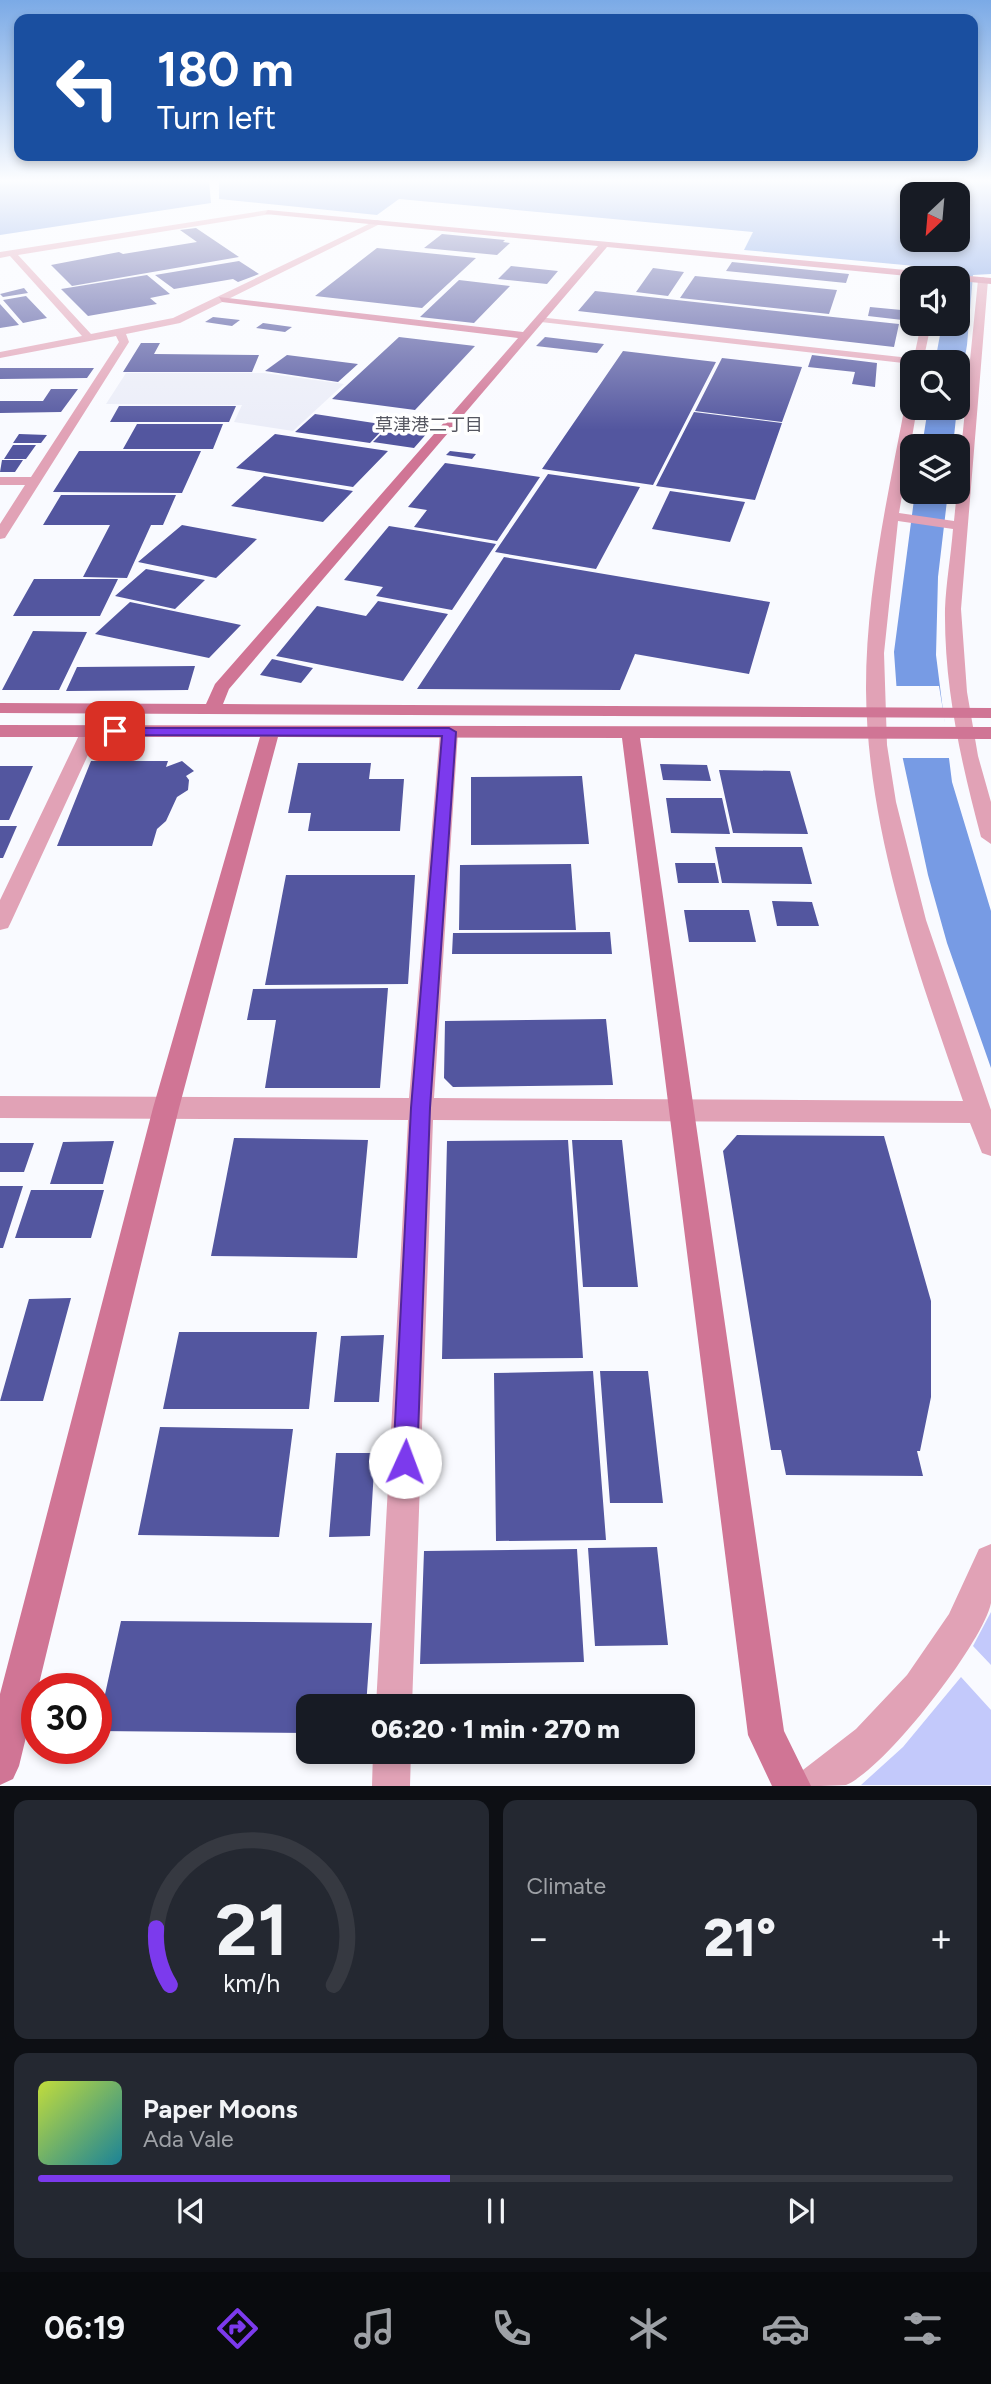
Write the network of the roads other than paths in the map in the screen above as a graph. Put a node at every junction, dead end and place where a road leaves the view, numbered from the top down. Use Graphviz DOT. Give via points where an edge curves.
graph roads {
  1 [pos="21,263"];
  2 [pos="295,263"];
  3 [pos="588,263"];
  4 [pos="800,263"];
  5 [pos="900,273"];
  6 [pos="984,280"];
  7 [pos="222,299"];
  8 [pos="541,319"];
  9 [pos="120,333"];
  10 [pos="527,335"];
  11 [pos="89,338"];
  12 [pos="0,355"];
  13 [pos="900,360"];
  14 [pos="978,369"];
  15 [pos="910,420"];
  16 [pos="0,481"];
  17 [pos="36,481"];
  18 [pos="899,517"];
  19 [pos="955,525"];
  20 [pos="0,535"];
  21 [pos="0,708"];
  22 [pos="212,709"];
  23 [pos="876,712"];
  24 [pos="953,712"];
  25 [pos="991,713"];
  26 [pos="0,731"];
  27 [pos="90,731"];
  28 [pos="270,732"];
  29 [pos="449,732"];
  30 [pos="630,732"];
  31 [pos="878,733"];
  32 [pos="956,733"];
  33 [pos="991,733"];
  34 [pos="991,837"];
  35 [pos="0,922"];
  36 [pos="0,1107"];
  37 [pos="166,1108"];
  38 [pos="421,1108"];
  39 [pos="681,1111"];
  40 [pos="979,1112"];
  41 [pos="991,1145"];
  42 [pos="991,1561"];
  43 [pos="395,1694"];
  44 [pos="392,1764"];
  45 [pos="0,1766"];
  46 [pos="391,1786"];
  47 [pos="792,1786"];
  48 [pos="812,1786"];
  1 -- 11 [label="street"];
  2 -- 7 [label="street"];
  3 -- 8 [label="street"];
  4 -- 5 [label="street"];
  6 -- 14 [label="street"];
  7 -- 9 [label="street" via="176,321"];
  7 -- 10 [label="street"];
  8 -- 10 [label="street"];
  8 -- 13 [label="lane"];
  9 -- 11 [label="street"];
  9 -- 17 [label="street" via="124,342"];
  10 -- 22 [label="street" via="221,688"];
  11 -- 12 [label="street"];
  14 -- 19 [label="street"];
  15 -- 18 [label="street"];
  16 -- 17 [label="street"];
  17 -- 20 [label="street"];
  18 -- 19 [label="street"];
  18 -- 23 [label="street" via="877,628"];
  19 -- 24 [label="street"];
  21 -- 22 [label="street"];
  22 -- 23 [label="street"];
  23 -- 24 [label="street"];
  23 -- 31 [label="street"];
  24 -- 25 [label="street"];
  24 -- 32 [label="street"];
  26 -- 27 [label="street"];
  27 -- 28 [label="street"];
  27 -- 35 [label="street"];
  28 -- 29 [label="street"];
  28 -- 37 [label="street"];
  29 -- 30 [label="street"];
  29 -- 38 [label="street"];
  30 -- 31 [label="street"];
  30 -- 39 [label="street"];
  31 -- 32 [label="street"];
  31 -- 40 [label="street" via="885,791 910,904"];
  32 -- 33 [label="street"];
  32 -- 34 [label="street"];
  36 -- 37 [label="street"];
  37 -- 38 [label="street"];
  37 -- 45 [label="street"];
  38 -- 39 [label="street"];
  38 -- 43 [label="street"];
  39 -- 40 [label="street"];
  39 -- 47 [label="street" via="766,1735"];
  40 -- 41 [label="street"];
  42 -- 48 [label="street" via="952,1644 907,1702 842,1768"];
  44 -- 46 [label="street"];
}
